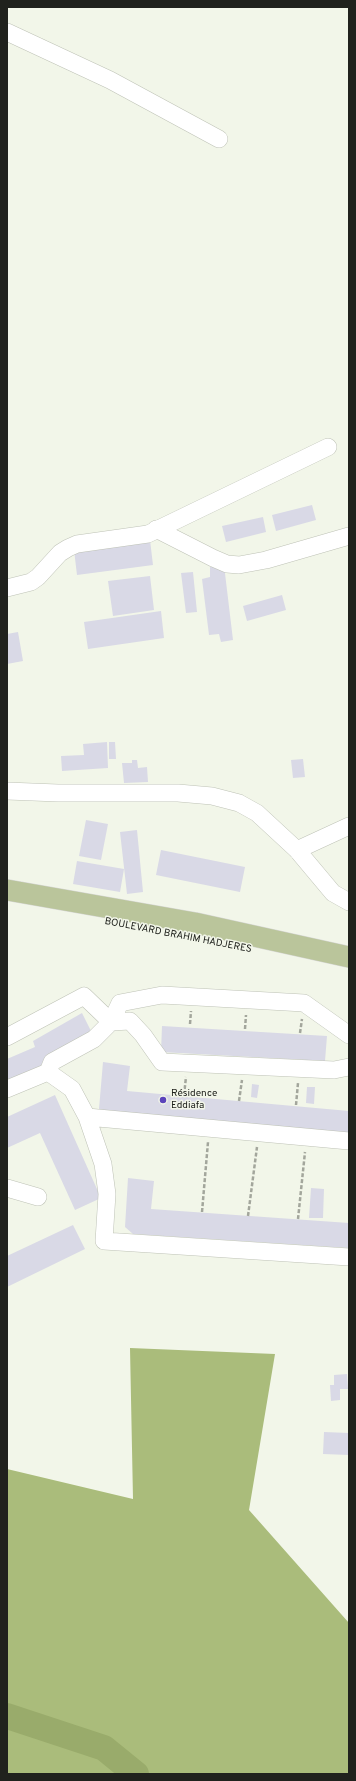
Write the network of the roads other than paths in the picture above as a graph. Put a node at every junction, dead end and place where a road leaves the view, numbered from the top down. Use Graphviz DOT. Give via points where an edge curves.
graph roads {
  1 [pos="7,32"];
  2 [pos="219,139"];
  3 [pos="328,447"];
  4 [pos="156,529"];
  5 [pos="349,536"];
  6 [pos="7,588"];
  7 [pos="7,782"];
  8 [pos="7,791"];
  9 [pos="26,792"];
  10 [pos="349,826"];
  11 [pos="297,850"];
  12 [pos="7,890"];
  13 [pos="349,902"];
  14 [pos="7,904"];
  15 [pos="349,957"];
  16 [pos="349,970"];
  17 [pos="111,1022"];
  18 [pos="349,1035"];
  19 [pos="7,1037"];
  20 [pos="349,1067"];
  21 [pos="48,1072"];
  22 [pos="7,1089"];
  23 [pos="87,1117"];
  24 [pos="349,1141"];
  25 [pos="7,1188"];
  26 [pos="38,1197"];
  27 [pos="349,1257"];
  1 -- 2 [label="street" via="110,80"];
  3 -- 4 [label="street"];
  4 -- 5 [label="street" via="213,558 227,564 239,565 266,560"];
  4 -- 6 [label="street" via="148,534 77,544 60,553 31,582"];
  7 -- 9 [label="street"];
  8 -- 9 [label="street"];
  9 -- 11 [label="street" via="178,793 212,796 239,803 257,813"];
  10 -- 11 [label="street"];
  11 -- 13 [label="street" via="333,893"];
  12 -- 15 [label="main road" via="195,923"];
  14 -- 16 [label="main road, BOULEVARD BRAHIM HADJERES" via="189,936"];
  17 -- 18 [label="street" via="120,1002 162,995 304,1003"];
  17 -- 19 [label="street" via="84,996"];
  17 -- 20 [label="street" via="130,1021 143,1034 162,1062 334,1070"];
  17 -- 21 [label="street" via="94,1039 52,1062"];
  21 -- 22 [label="street"];
  21 -- 23 [label="street" via="72,1089"];
  23 -- 24 [label="street"];
  23 -- 27 [label="street" via="103,1164 107,1194 104,1241"];
  25 -- 26 [label="street"];
}
